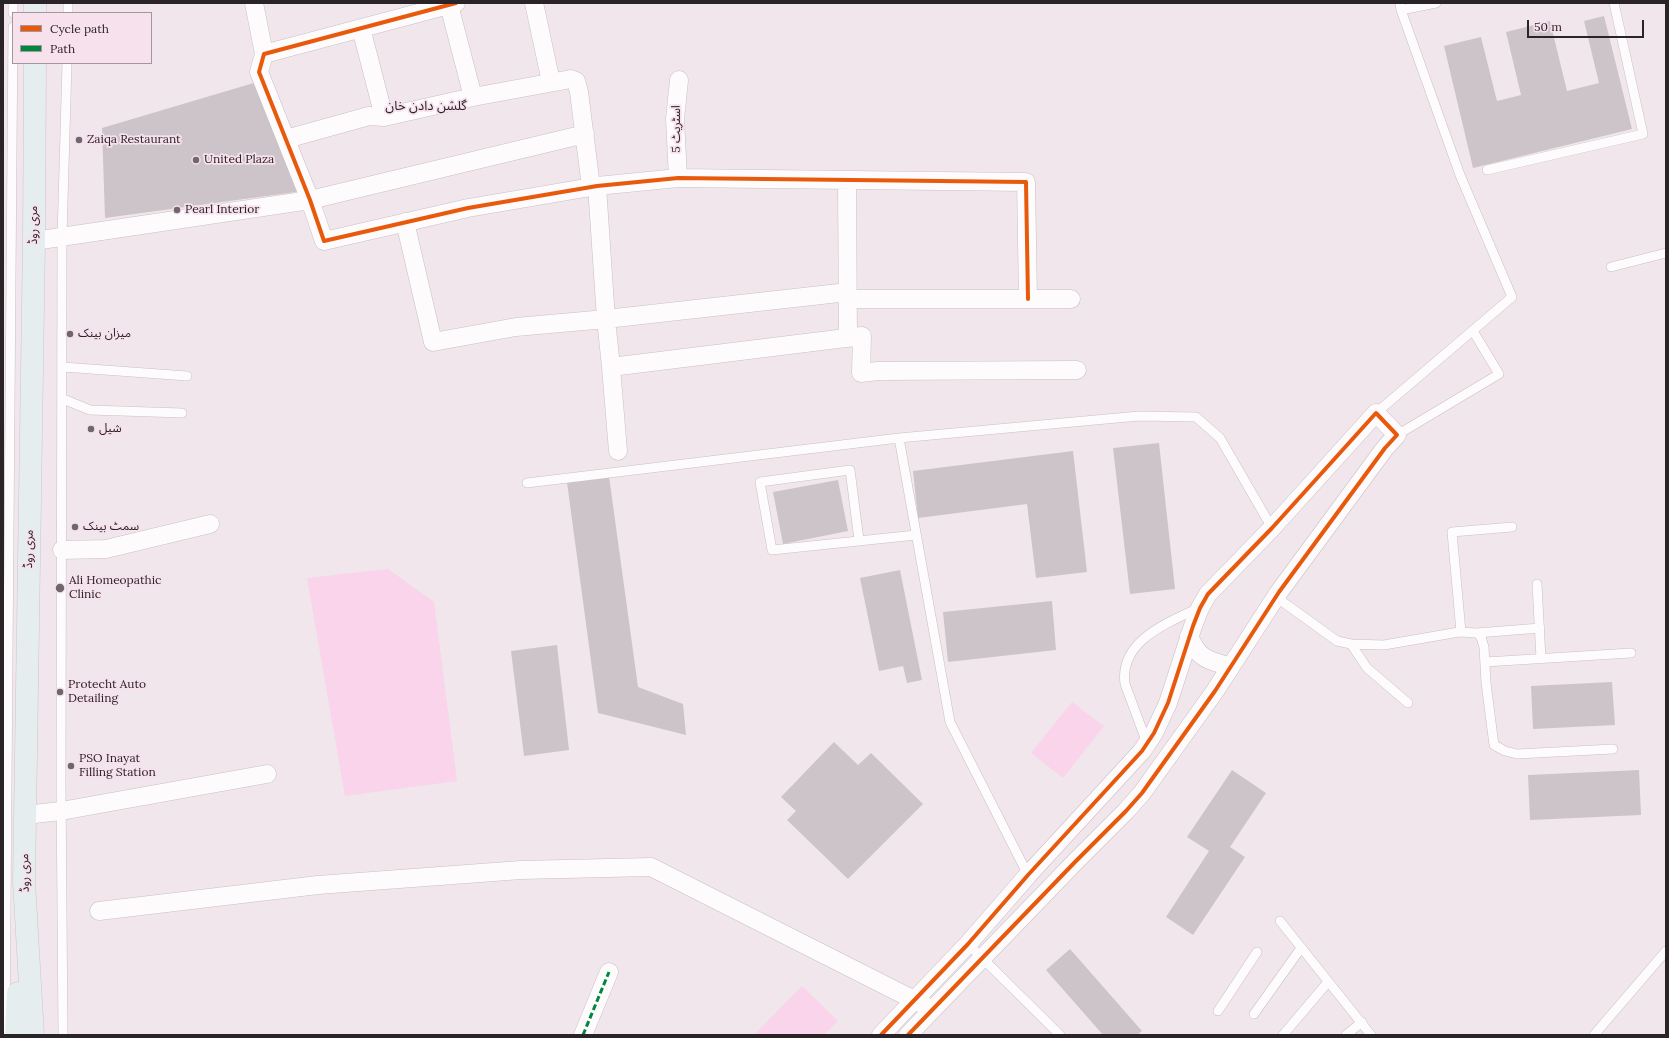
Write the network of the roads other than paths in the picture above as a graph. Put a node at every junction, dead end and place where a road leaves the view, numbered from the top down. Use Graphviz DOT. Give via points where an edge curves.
graph roads {
  1 [pos="254,3"];
  2 [pos="534,3"];
  3 [pos="1436,3"];
  4 [pos="1614,3"];
  5 [pos="453,4"];
  6 [pos="1401,7"];
  7 [pos="361,28"];
  8 [pos="264,54"];
  9 [pos="13,64"];
  10 [pos="35,64"];
  11 [pos="67,64"];
  12 [pos="678,80"];
  13 [pos="550,82"];
  14 [pos="473,97"];
  15 [pos="384,117"];
  16 [pos="585,134"];
  17 [pos="286,139"];
  18 [pos="1487,170"];
  19 [pos="678,178"];
  20 [pos="847,180"];
  21 [pos="594,186"];
  22 [pos="310,200"];
  23 [pos="405,222"];
  24 [pos="62,237"];
  25 [pos="34,241"];
  26 [pos="1666,253"];
  27 [pos="1611,267"];
  28 [pos="848,295"];
  29 [pos="1028,299"];
  30 [pos="1071,299"];
  31 [pos="606,319"];
  32 [pos="1473,331"];
  33 [pos="848,338"];
  34 [pos="63,366"];
  35 [pos="611,367"];
  36 [pos="1077,370"];
  37 [pos="187,376"];
  38 [pos="62,399"];
  39 [pos="182,413"];
  40 [pos="1376,413"];
  41 [pos="1397,434"];
  42 [pos="899,438"];
  43 [pos="618,451"];
  44 [pos="527,483"];
  45 [pos="210,524"];
  46 [pos="1512,527"];
  47 [pos="1272,528"];
  48 [pos="916,535"];
  49 [pos="859,540"];
  50 [pos="62,550"];
  51 [pos="1537,584"];
  52 [pos="1276,597"];
  53 [pos="1200,608"];
  54 [pos="1540,628"];
  55 [pos="1461,632"];
  56 [pos="1477,633"];
  57 [pos="1189,636"];
  58 [pos="1350,644"];
  59 [pos="1631,653"];
  60 [pos="1541,660"];
  61 [pos="1485,662"];
  62 [pos="1231,667"];
  63 [pos="1408,703"];
  64 [pos="1144,747"];
  65 [pos="1613,750"];
  66 [pos="1162,765"];
  67 [pos="267,774"];
  68 [pos="61,811"];
  69 [pos="25,815"];
  70 [pos="1028,875"];
  71 [pos="24,882"];
  72 [pos="99,912"];
  73 [pos="1280,921"];
  74 [pos="968,944"];
  75 [pos="1301,948"];
  76 [pos="1666,951"];
  77 [pos="1257,952"];
  78 [pos="982,958"];
  79 [pos="609,972"];
  80 [pos="1328,982"];
  81 [pos="914,1000"];
  82 [pos="932,1010"];
  83 [pos="1218,1011"];
  84 [pos="1254,1014"];
  85 [pos="1362,1022"];
  86 [pos="5,1035"];
  87 [pos="16,1035"];
  88 [pos="33,1035"];
  89 [pos="63,1035"];
  90 [pos="583,1035"];
  91 [pos="881,1035"];
  92 [pos="908,1035"];
  93 [pos="1060,1035"];
  94 [pos="1283,1035"];
  95 [pos="1346,1035"];
  96 [pos="1371,1035"];
  97 [pos="1594,1035"];
  1 -- 8 [label="street"];
  2 -- 13 [label="street"];
  3 -- 6 [label="lane"];
  4 -- 18 [label="lane" via="1643,134"];
  5 -- 7 [label="street"];
  5 -- 14 [label="street"];
  6 -- 32 [label="lane" via="1460,175 1512,297"];
  7 -- 8 [label="street"];
  7 -- 15 [label="street"];
  8 -- 17 [label="street" via="258,72"];
  9 -- 86 [label="lane"];
  10 -- 25 [label="main road, مری روڈ"];
  11 -- 24 [label="lane"];
  12 -- 19 [label="street, اسٹریٹ 5" via="675,119"];
  13 -- 14 [label="street"];
  13 -- 16 [label="street" via="571,79 576,81"];
  14 -- 15 [label="street"];
  15 -- 17 [label="street" via="369,116"];
  16 -- 21 [label="street"];
  16 -- 22 [label="street"];
  17 -- 22 [label="street"];
  19 -- 20 [label="street"];
  19 -- 21 [label="street"];
  20 -- 28 [label="street"];
  20 -- 29 [label="street" via="1026,182"];
  21 -- 23 [label="street"];
  21 -- 31 [label="street"];
  22 -- 23 [label="street" via="324,241"];
  22 -- 24 [label="street"];
  23 -- 31 [label="street" via="434,342 516,327"];
  24 -- 25 [label="street"];
  24 -- 34 [label="lane"];
  25 -- 69 [label="main road, مری روڈ"];
  26 -- 27 [label="lane"];
  28 -- 29 [label="street"];
  28 -- 31 [label="street"];
  28 -- 33 [label="street"];
  29 -- 30 [label="street"];
  31 -- 35 [label="street"];
  32 -- 40 [label="lane"];
  32 -- 41 [label="lane" via="1499,374"];
  33 -- 35 [label="street"];
  33 -- 36 [label="street" via="862,336 861,373"];
  34 -- 37 [label="lane"];
  34 -- 38 [label="lane"];
  35 -- 43 [label="street"];
  38 -- 39 [label="lane" via="90,410"];
  38 -- 50 [label="lane"];
  40 -- 41 [label="street"];
  40 -- 47 [label="street"];
  41 -- 52 [label="street"];
  42 -- 44 [label="lane"];
  42 -- 47 [label="lane" via="1139,416 1196,417 1220,438"];
  42 -- 48 [label="lane"];
  45 -- 50 [label="street" via="106,549"];
  46 -- 55 [label="lane" via="1452,532"];
  47 -- 53 [label="street" via="1208,594"];
  48 -- 49 [label="lane"];
  48 -- 70 [label="lane" via="950,722"];
  49 -- 49 [label="lane" via="772,550 760,482 850,470"];
  50 -- 68 [label="lane"];
  51 -- 54 [label="lane"];
  52 -- 58 [label="lane" via="1337,641"];
  52 -- 62 [label="street"];
  53 -- 57 [label="street"];
  53 -- 64 [label="lane" via="1150,633 1137,643 1127,661 1123,673 1124,684"];
  54 -- 56 [label="lane"];
  54 -- 60 [label="lane"];
  55 -- 56 [label="lane"];
  55 -- 58 [label="lane" via="1384,645"];
  56 -- 61 [label="lane" via="1484,647"];
  57 -- 62 [label="street" via="1194,649 1206,660"];
  57 -- 64 [label="street" via="1168,703 1154,733"];
  58 -- 63 [label="lane" via="1367,668"];
  59 -- 60 [label="lane"];
  60 -- 61 [label="lane"];
  61 -- 65 [label="lane" via="1494,745 1505,752 1517,754"];
  62 -- 66 [label="street"];
  64 -- 66 [label="street"];
  64 -- 70 [label="street"];
  66 -- 78 [label="street" via="1126,811"];
  67 -- 68 [label="street"];
  68 -- 69 [label="street"];
  68 -- 89 [label="lane"];
  69 -- 71 [label="main road, مری روڈ"];
  70 -- 74 [label="street"];
  71 -- 87 [label="main road"];
  71 -- 88 [label="main road, مری روڈ"];
  72 -- 81 [label="street" via="318,885 520,870 651,867"];
  73 -- 75 [label="lane"];
  74 -- 78 [label="lane"];
  74 -- 81 [label="street"];
  75 -- 80 [label="lane"];
  75 -- 84 [label="lane"];
  76 -- 97 [label="lane"];
  77 -- 83 [label="lane"];
  78 -- 82 [label="street"];
  78 -- 93 [label="lane"];
  79 -- 90 [label="street"];
  80 -- 85 [label="lane"];
  80 -- 94 [label="lane"];
  81 -- 82 [label="street"];
  81 -- 91 [label="street"];
  82 -- 92 [label="street"];
  85 -- 95 [label="lane"];
  85 -- 96 [label="lane"];
}
